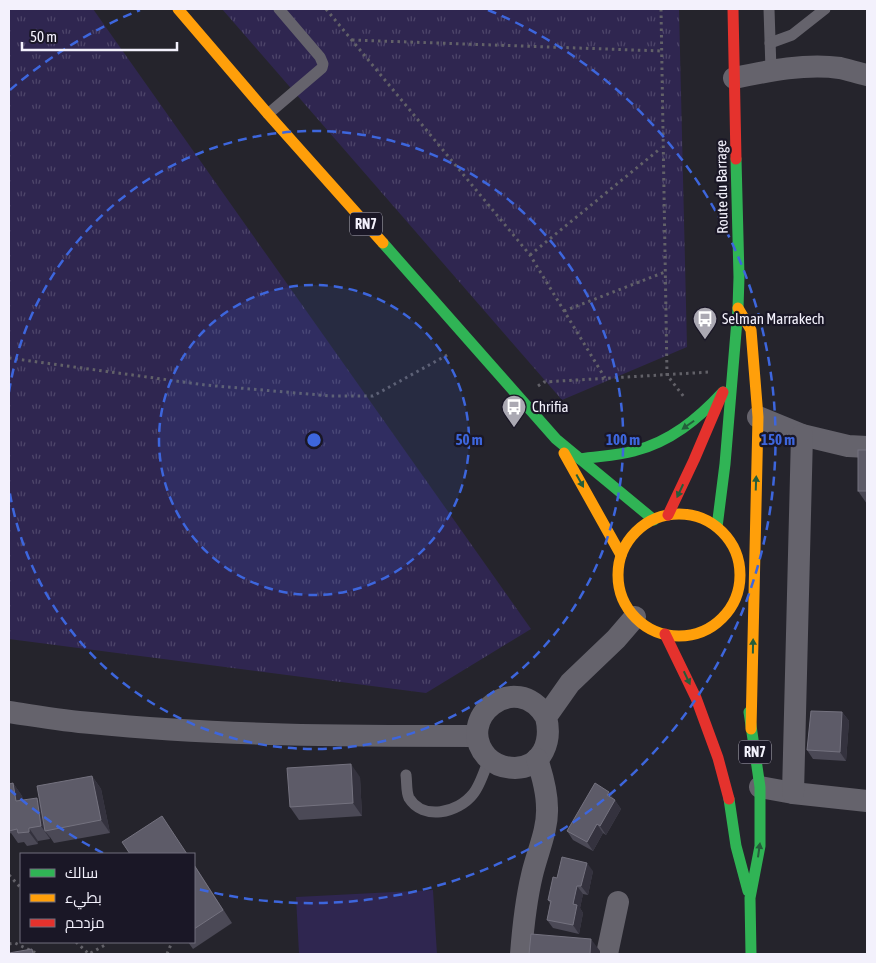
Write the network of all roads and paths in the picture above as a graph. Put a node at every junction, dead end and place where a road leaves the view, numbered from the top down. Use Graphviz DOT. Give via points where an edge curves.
graph roads {
  1 [pos="178,9"];
  2 [pos="279,9"];
  3 [pos="326,9"];
  4 [pos="661,9"];
  5 [pos="733,9"];
  6 [pos="769,9"];
  7 [pos="825,9"];
  8 [pos="352,40"];
  9 [pos="770,43"];
  10 [pos="662,51"];
  11 [pos="771,70"];
  12 [pos="867,75"];
  13 [pos="734,78"];
  14 [pos="268,114"];
  15 [pos="662,148"];
  16 [pos="530,255"];
  17 [pos="665,272"];
  18 [pos="738,308"];
  19 [pos="564,311"];
  20 [pos="471,342"];
  21 [pos="9,358"];
  22 [pos="732,368"];
  23 [pos="667,374"];
  24 [pos="605,378"];
  25 [pos="723,392"];
  26 [pos="520,398"];
  27 [pos="700,417"];
  28 [pos="758,417"];
  29 [pos="802,435"];
  30 [pos="556,439"];
  31 [pos="867,447"];
  32 [pos="580,459"];
  33 [pos="668,515"];
  34 [pos="654,520"];
  35 [pos="717,527"];
  36 [pos="621,555"];
  37 [pos="731,607"];
  38 [pos="635,617"];
  39 [pos="734,624"];
  40 [pos="666,634"];
  41 [pos="741,660"];
  42 [pos="539,710"];
  43 [pos="9,712"];
  44 [pos="751,729"];
  45 [pos="477,736"];
  46 [pos="489,759"];
  47 [pos="537,759"];
  48 [pos="406,775"];
  49 [pos="760,787"];
  50 [pos="792,793"];
  51 [pos="867,801"];
  52 [pos="9,875"];
  53 [pos="20,887"];
  54 [pos="750,898"];
  55 [pos="618,902"];
  56 [pos="77,943"];
  57 [pos="106,943"];
  58 [pos="9,944"];
  59 [pos="38,954"];
  60 [pos="521,954"];
  61 [pos="608,954"];
  62 [pos="751,954"];
  1 -- 14 [label="main road, RN7"];
  2 -- 14 [label="lane" via="320,56 323,64"];
  3 -- 8 [label="path"];
  4 -- 10 [label="path"];
  5 -- 13 [label="main road, Route du Barrage"];
  6 -- 9 [label="lane"];
  7 -- 9 [label="lane" via="792,35"];
  8 -- 10 [label="path"];
  8 -- 16 [label="path"];
  9 -- 11 [label="lane"];
  10 -- 15 [label="path"];
  11 -- 12 [label="street" via="839,68"];
  11 -- 13 [label="street"];
  13 -- 18 [label="main road, Route du Barrage"];
  14 -- 20 [label="main road, RN7"];
  15 -- 16 [label="path"];
  15 -- 17 [label="path"];
  16 -- 19 [label="path"];
  17 -- 19 [label="path"];
  17 -- 23 [label="path"];
  18 -- 22 [label="main road, Route du Barrage"];
  18 -- 28 [label="main road" via="751,330"];
  19 -- 24 [label="path"];
  20 -- 21 [label="path" via="373,396 331,396 205,385"];
  20 -- 26 [label="main road, RN7"];
  22 -- 23 [label="path"];
  22 -- 25 [label="main road, Route du Barrage"];
  22 -- 35 [label="main road, Route du Barrage"];
  23 -- 24 [label="path"];
  23 -- 27 [label="path"];
  24 -- 26 [label="path" via="544,382"];
  25 -- 27 [label="main road"];
  25 -- 33 [label="main road, Route du Barrage, one-way"];
  26 -- 30 [label="main road, RN7"];
  27 -- 32 [label="main road, one-way" via="661,442 632,452"];
  28 -- 29 [label="street"];
  44 -- 28 [label="main road, one-way"];
  29 -- 31 [label="street"];
  29 -- 50 [label="street"];
  30 -- 32 [label="main road, RN7"];
  30 -- 36 [label="main road, RN7, one-way"];
  32 -- 34 [label="main road, RN7"];
  33 -- 34 [label="main road"];
  33 -- 35 [label="main road" via="686,514"];
  34 -- 36 [label="main road" via="640,528"];
  35 -- 37 [label="main road" via="736,554 740,571 738,590"];
  36 -- 38 [label="main road" via="618,571 620,588 625,604"];
  37 -- 39 [label="main road"];
  37 -- 40 [label="main road" via="719,621 703,631 683,636"];
  38 -- 40 [label="main road" via="649,628"];
  38 -- 42 [label="street" via="616,639"];
  40 -- 54 [label="main road, RN7, one-way" via="696,698 718,758 732,808 736,846"];
  41 -- 44 [label="main road, RN7"];
  42 -- 45 [label="street" via="522,697 499,699 482,714"];
  42 -- 47 [label="street" via="549,728 548,740"];
  43 -- 45 [label="street" via="90,723 219,733"];
  44 -- 49 [label="main road, RN7"];
  45 -- 46 [label="street"];
  46 -- 47 [label="street" via="513,768"];
  46 -- 48 [label="lane" via="473,794 460,805 444,811 428,812 415,805 408,796"];
  47 -- 60 [label="street" via="548,808 532,875"];
  49 -- 50 [label="street"];
  54 -- 49 [label="main road, RN7, one-way" via="760,846"];
  50 -- 51 [label="street"];
  52 -- 53 [label="path"];
  54 -- 62 [label="main road, RN7"];
  55 -- 61 [label="street"];
  56 -- 57 [label="path" via="89,954"];
  58 -- 59 [label="path" via="15,943"];
}
